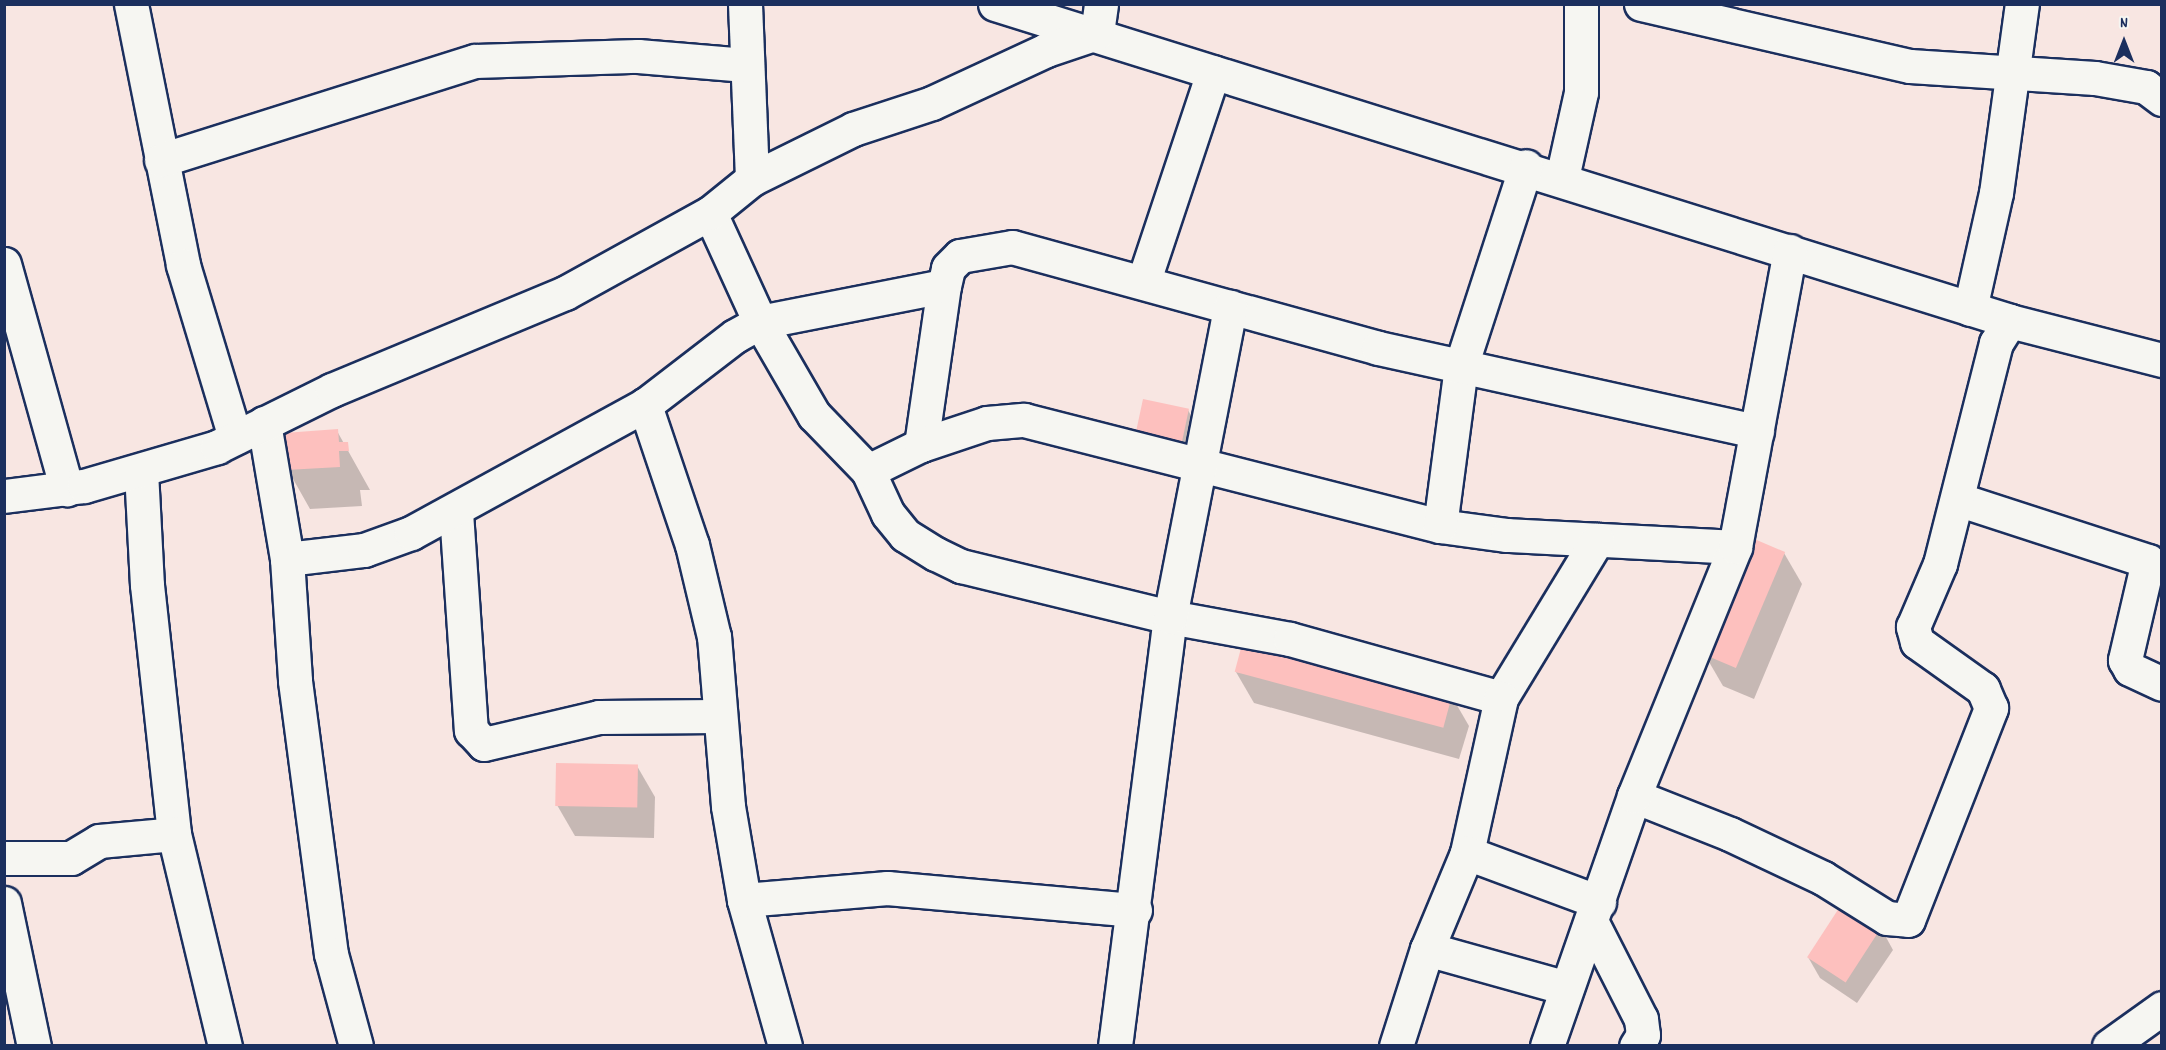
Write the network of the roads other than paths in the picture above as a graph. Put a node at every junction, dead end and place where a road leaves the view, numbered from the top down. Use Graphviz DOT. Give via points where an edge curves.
graph roads {
  1 [pos="131,4"];
  2 [pos="745,4"];
  3 [pos="995,4"];
  4 [pos="1581,4"];
  5 [pos="1641,4"];
  6 [pos="2022,4"];
  7 [pos="1778,18"];
  8 [pos="1099,19"];
  9 [pos="746,65"];
  10 [pos="1213,72"];
  11 [pos="2014,72"];
  12 [pos="2162,99"];
  13 [pos="161,160"];
  14 [pos="1526,166"];
  15 [pos="1562,178"];
  16 [pos="752,180"];
  17 [pos="710,213"];
  18 [pos="1790,251"];
  19 [pos="4,264"];
  20 [pos="1144,280"];
  21 [pos="944,286"];
  22 [pos="1230,307"];
  23 [pos="1970,309"];
  24 [pos="2010,321"];
  25 [pos="760,322"];
  26 [pos="2162,360"];
  27 [pos="1461,366"];
  28 [pos="645,405"];
  29 [pos="250,430"];
  30 [pos="1757,431"];
  31 [pos="921,445"];
  32 [pos="1200,462"];
  33 [pos="141,471"];
  34 [pos="868,471"];
  35 [pos="67,489"];
  36 [pos="4,495"];
  37 [pos="1960,500"];
  38 [pos="456,512"];
  39 [pos="1440,526"];
  40 [pos="1597,540"];
  41 [pos="1735,547"];
  42 [pos="287,559"];
  43 [pos="1170,617"];
  44 [pos="2162,684"];
  45 [pos="1501,698"];
  46 [pos="718,716"];
  47 [pos="1634,796"];
  48 [pos="174,834"];
  49 [pos="1467,853"];
  50 [pos="4,858"];
  51 [pos="744,900"];
  52 [pos="4,903"];
  53 [pos="1135,910"];
  54 [pos="1595,912"];
  55 [pos="1427,949"];
  56 [pos="1567,988"];
  57 [pos="2162,1008"];
  58 [pos="34,1046"];
  59 [pos="225,1046"];
  60 [pos="356,1046"];
  61 [pos="785,1046"];
  62 [pos="1114,1046"];
  63 [pos="1396,1046"];
  64 [pos="1547,1046"];
  65 [pos="1636,1046"];
  66 [pos="2109,1046"];
  1 -- 13 [label="street"];
  2 -- 9 [label="street"];
  3 -- 8 [label="street"];
  4 -- 15 [label="street" via="1581,92"];
  5 -- 7 [label="street"];
  6 -- 11 [label="street"];
  7 -- 11 [label="street" via="1910,66"];
  8 -- 10 [label="street"];
  8 -- 16 [label="street" via="1047,50 932,103 853,129"];
  9 -- 13 [label="street" via="638,56 475,61"];
  9 -- 16 [label="street"];
  10 -- 14 [label="street"];
  10 -- 20 [label="street"];
  11 -- 12 [label="street" via="2133,84"];
  11 -- 23 [label="street" via="1996,194"];
  13 -- 29 [label="street" via="183,265"];
  14 -- 15 [label="street"];
  14 -- 27 [label="street"];
  15 -- 18 [label="street"];
  16 -- 17 [label="street"];
  17 -- 25 [label="street"];
  17 -- 29 [label="street" via="565,293"];
  18 -- 23 [label="street"];
  18 -- 30 [label="street"];
  19 -- 35 [label="street"];
  20 -- 21 [label="street" via="1034,252 983,248 954,262"];
  20 -- 22 [label="street"];
  21 -- 25 [label="street"];
  21 -- 31 [label="street"];
  22 -- 27 [label="street"];
  22 -- 32 [label="street"];
  23 -- 24 [label="street"];
  24 -- 26 [label="street"];
  24 -- 37 [label="street" via="1996,343"];
  25 -- 28 [label="street"];
  25 -- 34 [label="street" via="814,415"];
  27 -- 30 [label="street"];
  27 -- 39 [label="street"];
  28 -- 38 [label="street"];
  28 -- 46 [label="street" via="685,523 711,625"];
  29 -- 33 [label="street"];
  29 -- 42 [label="street"];
  30 -- 41 [label="street"];
  31 -- 32 [label="street" via="987,423 1024,420"];
  31 -- 34 [label="street"];
  32 -- 39 [label="street" via="1308,496"];
  32 -- 43 [label="street"];
  33 -- 35 [label="street"];
  33 -- 48 [label="street" via="147,585"];
  34 -- 43 [label="street" via="888,514 905,535 961,566"];
  35 -- 36 [label="street"];
  37 -- 44 [label="street" via="2148,561 2125,660 2130,669"];
  37 -- 47 [label="street" via="1913,635 1983,689 1991,708 1908,920 1887,918 1823,878 1741,839"];
  38 -- 42 [label="street" via="364,550"];
  38 -- 46 [label="street" via="471,730 484,744 599,717"];
  39 -- 40 [label="street"];
  40 -- 41 [label="street"];
  40 -- 45 [label="street"];
  41 -- 47 [label="street"];
  42 -- 60 [label="street" via="295,681 331,954"];
  43 -- 45 [label="street" via="1290,639"];
  43 -- 53 [label="street"];
  45 -- 49 [label="street"];
  46 -- 51 [label="street"];
  47 -- 54 [label="street"];
  48 -- 50 [label="street" via="99,841 71,858"];
  48 -- 59 [label="street"];
  49 -- 54 [label="street"];
  49 -- 55 [label="street"];
  51 -- 53 [label="street" via="887,888"];
  51 -- 61 [label="street"];
  52 -- 58 [label="street"];
  53 -- 62 [label="street"];
  54 -- 56 [label="street"];
  54 -- 65 [label="street" via="1641,1019 1643,1035"];
  55 -- 56 [label="street"];
  55 -- 63 [label="street"];
  56 -- 64 [label="street"];
  57 -- 66 [label="street"];
}
